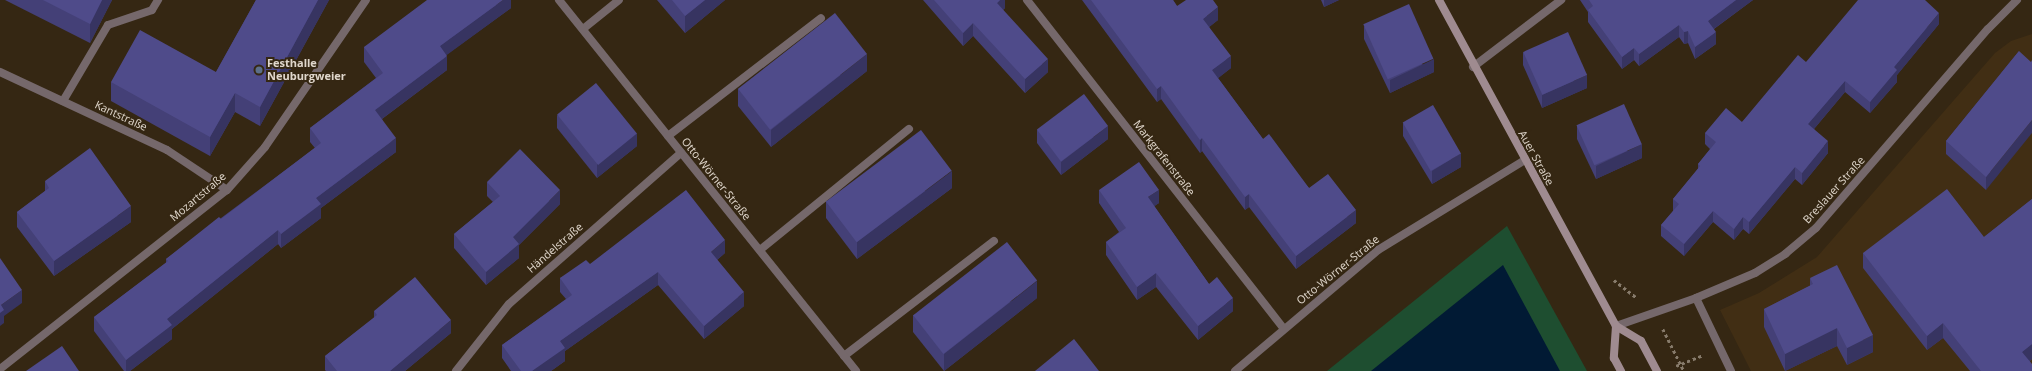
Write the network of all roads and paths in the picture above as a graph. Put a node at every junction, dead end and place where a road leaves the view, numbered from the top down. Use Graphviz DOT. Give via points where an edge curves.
graph roads {
  1 [pos="158,0"];
  2 [pos="366,0"];
  3 [pos="559,0"];
  4 [pos="619,0"];
  5 [pos="1027,0"];
  6 [pos="1439,0"];
  7 [pos="1561,0"];
  8 [pos="2017,0"];
  9 [pos="821,18"];
  10 [pos="583,29"];
  11 [pos="1474,67"];
  12 [pos="0,72"];
  13 [pos="63,101"];
  14 [pos="910,130"];
  15 [pos="668,136"];
  16 [pos="681,153"];
  17 [pos="1525,160"];
  18 [pos="227,190"];
  19 [pos="994,241"];
  20 [pos="760,250"];
  21 [pos="1696,298"];
  22 [pos="1616,326"];
  23 [pos="1284,329"];
  24 [pos="1720,348"];
  25 [pos="844,356"];
  26 [pos="1681,364"];
  27 [pos="0,369"];
  28 [pos="1670,369"];
  29 [pos="456,371"];
  30 [pos="856,371"];
  31 [pos="1235,371"];
  32 [pos="1621,371"];
  33 [pos="1657,371"];
  34 [pos="1684,371"];
  35 [pos="1731,371"];
  1 -- 13 [label="street" via="152,10 108,25"];
  2 -- 18 [label="street, Mozartstraße" via="265,147"];
  3 -- 10 [label="street, Otto-Wörner-Straße"];
  4 -- 10 [label="street"];
  5 -- 23 [label="street, Markgrafenstraße"];
  6 -- 11 [label="main road, Auer Straße"];
  7 -- 11 [label="street"];
  8 -- 21 [label="street, Breslauer Straße" via="1988,29 1816,228 1785,254 1754,273"];
  9 -- 15 [label="street"];
  10 -- 15 [label="street, Otto-Wörner-Straße"];
  11 -- 17 [label="main road, Auer Straße"];
  12 -- 13 [label="street, Kantstraße"];
  13 -- 18 [label="street, Kantstraße" via="167,150"];
  14 -- 20 [label="street"];
  15 -- 16 [label="street, Otto-Wörner-Straße"];
  16 -- 20 [label="street, Otto-Wörner-Straße"];
  16 -- 29 [label="street, Händelstraße" via="509,304"];
  17 -- 22 [label="main road, Auer Straße"];
  17 -- 23 [label="street, Otto-Wörner-Straße" via="1378,250"];
  18 -- 27 [label="street, Mozartstraße"];
  19 -- 25 [label="street"];
  20 -- 25 [label="street, Otto-Wörner-Straße"];
  21 -- 22 [label="street, Breslauer Straße"];
  21 -- 24 [label="street"];
  22 -- 32 [label="main road" via="1614,358"];
  22 -- 33 [label="main road" via="1641,341"];
  23 -- 31 [label="street, Otto-Wörner-Straße"];
  24 -- 26 [label="path"];
  24 -- 35 [label="street"];
  25 -- 30 [label="street, Otto-Wörner-Straße"];
  26 -- 28 [label="path"];
  26 -- 34 [label="path"];
}
